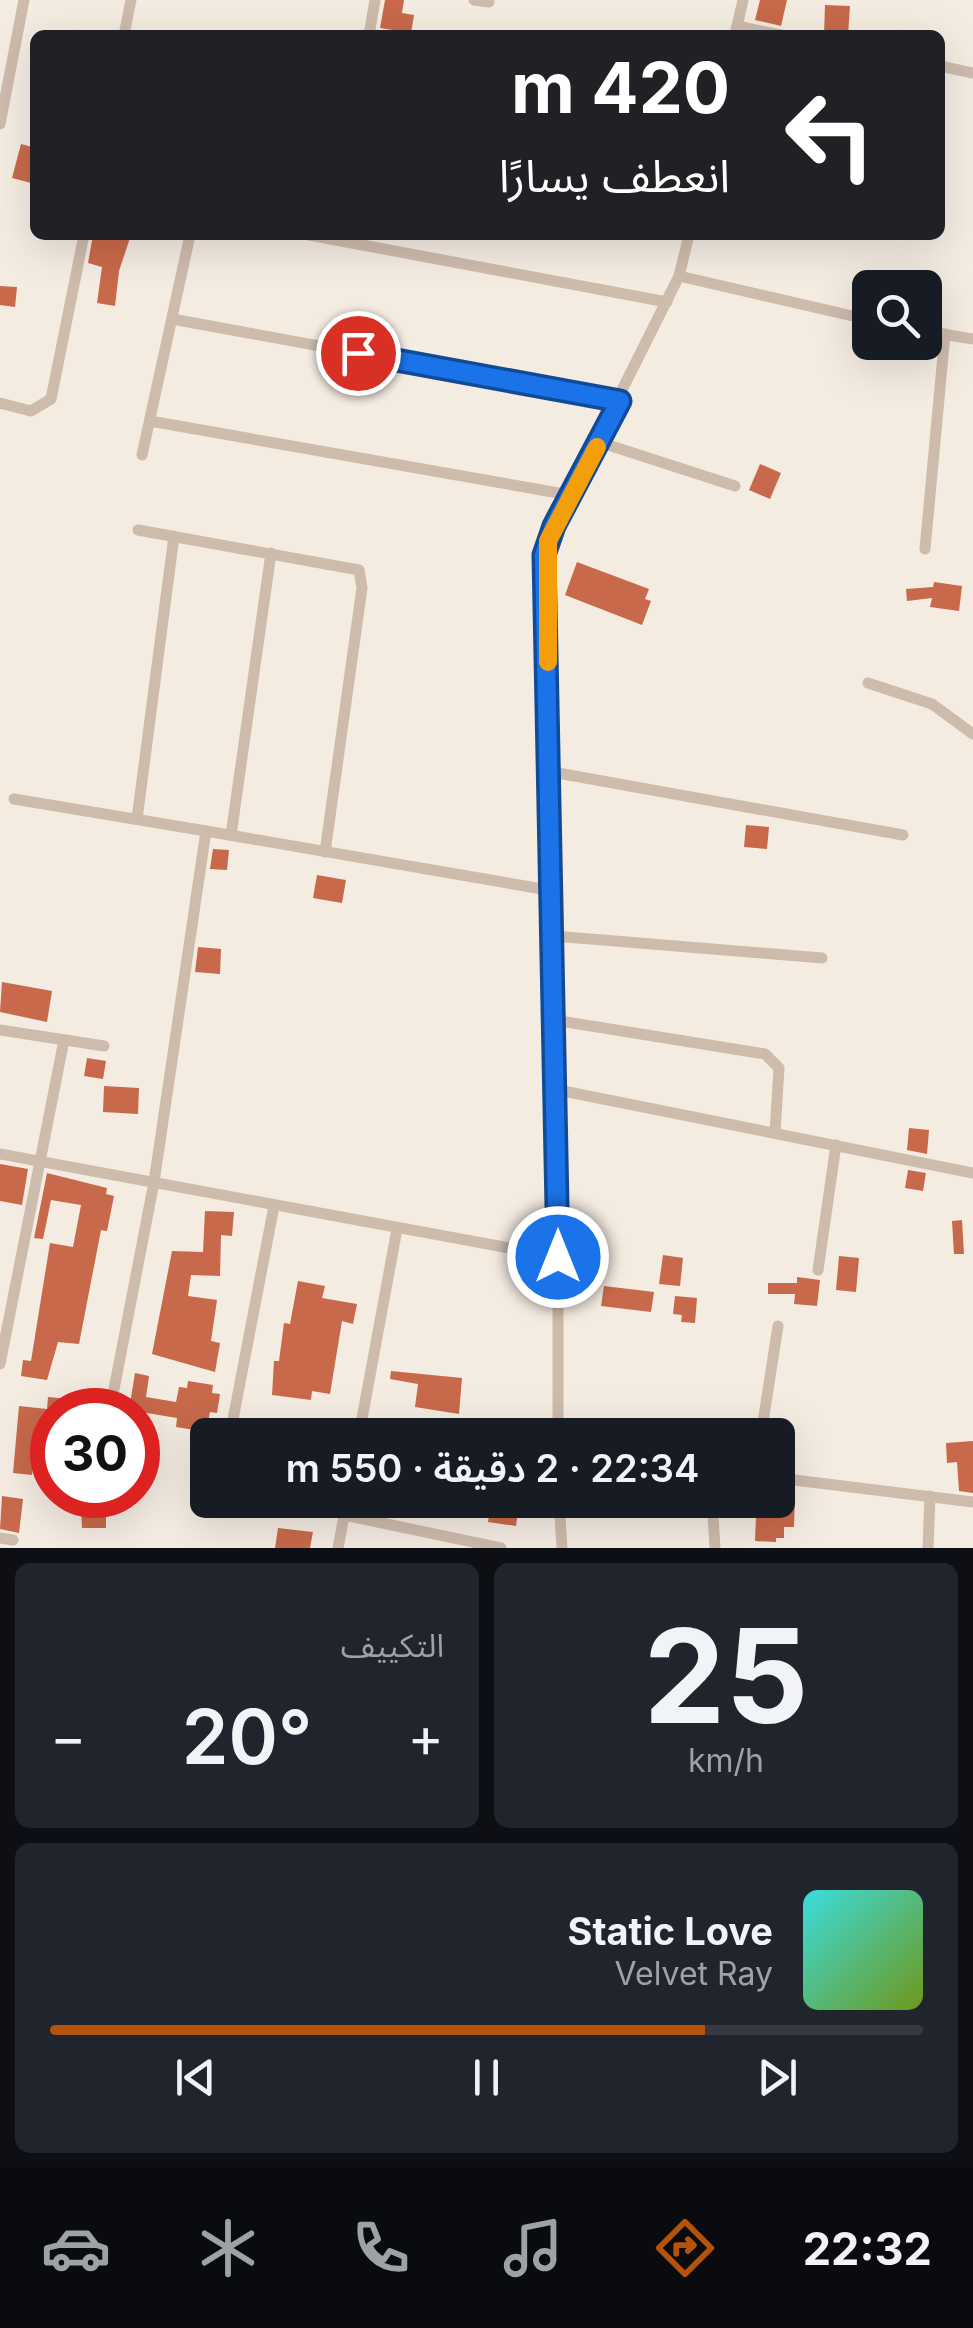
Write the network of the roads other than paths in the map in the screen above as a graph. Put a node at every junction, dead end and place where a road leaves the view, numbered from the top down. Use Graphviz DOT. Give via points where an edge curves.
graph roads {
  1 [pos="24,0"];
  2 [pos="130,0"];
  3 [pos="375,0"];
  4 [pos="474,0"];
  5 [pos="743,0"];
  6 [pos="490,2"];
  7 [pos="125,30"];
  8 [pos="370,30"];
  9 [pos="736,30"];
  10 [pos="945,67"];
  11 [pos="973,73"];
  12 [pos="0,124"];
  13 [pos="83,240"];
  14 [pos="189,240"];
  15 [pos="336,240"];
  16 [pos="688,240"];
  17 [pos="680,276"];
  18 [pos="667,302"];
  19 [pos="852,316"];
  20 [pos="172,319"];
  21 [pos="944,334"];
  22 [pos="973,339"];
  23 [pos="620,401"];
  24 [pos="0,403"];
  25 [pos="150,421"];
  26 [pos="600,442"];
  27 [pos="142,456"];
  28 [pos="735,486"];
  29 [pos="570,495"];
  30 [pos="138,530"];
  31 [pos="174,536"];
  32 [pos="925,549"];
  33 [pos="271,553"];
  34 [pos="868,683"];
  35 [pos="973,734"];
  36 [pos="552,772"];
  37 [pos="14,799"];
  38 [pos="137,819"];
  39 [pos="206,831"];
  40 [pos="231,835"];
  41 [pos="903,836"];
  42 [pos="325,852"];
  43 [pos="554,891"];
  44 [pos="554,936"];
  45 [pos="822,958"];
  46 [pos="554,1020"];
  47 [pos="0,1030"];
  48 [pos="64,1040"];
  49 [pos="104,1046"];
  50 [pos="558,1090"];
  51 [pos="775,1133"];
  52 [pos="836,1144"];
  53 [pos="0,1154"];
  54 [pos="37,1162"];
  55 [pos="973,1173"];
  56 [pos="154,1182"];
  57 [pos="274,1206"];
  58 [pos="397,1229"];
  59 [pos="558,1257"];
  60 [pos="818,1270"];
  61 [pos="778,1326"];
  62 [pos="0,1364"];
  63 [pos="114,1388"];
  64 [pos="233,1418"];
  65 [pos="362,1418"];
  66 [pos="558,1418"];
  67 [pos="764,1418"];
  68 [pos="795,1480"];
  69 [pos="930,1496"];
  70 [pos="973,1502"];
  71 [pos="343,1518"];
  72 [pos="358,1518"];
  73 [pos="561,1518"];
  74 [pos="713,1518"];
  75 [pos="338,1548"];
  76 [pos="501,1548"];
  77 [pos="562,1548"];
  78 [pos="715,1548"];
  79 [pos="928,1548"];
  1 -- 12 [label="street"];
  2 -- 7 [label="street"];
  3 -- 8 [label="street"];
  4 -- 6 [label="street"];
  5 -- 9 [label="street"];
  10 -- 11 [label="street"];
  13 -- 24 [label="street" via="51,399 31,411"];
  14 -- 20 [label="street"];
  15 -- 18 [label="street"];
  16 -- 17 [label="street"];
  17 -- 18 [label="street"];
  17 -- 19 [label="street"];
  18 -- 23 [label="street"];
  20 -- 23 [label="street"];
  20 -- 25 [label="street"];
  21 -- 22 [label="street"];
  21 -- 32 [label="street"];
  23 -- 26 [label="street"];
  25 -- 27 [label="street"];
  25 -- 29 [label="street"];
  26 -- 28 [label="street"];
  26 -- 29 [label="street"];
  29 -- 36 [label="street" via="544,555"];
  30 -- 31 [label="street"];
  31 -- 33 [label="street"];
  31 -- 38 [label="street"];
  33 -- 40 [label="street"];
  33 -- 42 [label="street" via="352,567 362,576"];
  34 -- 35 [label="street" via="932,704"];
  36 -- 41 [label="street"];
  36 -- 43 [label="street"];
  37 -- 38 [label="street"];
  38 -- 39 [label="street"];
  39 -- 40 [label="street"];
  39 -- 56 [label="street"];
  40 -- 42 [label="street"];
  42 -- 43 [label="street"];
  43 -- 44 [label="street"];
  44 -- 45 [label="street"];
  44 -- 46 [label="street"];
  46 -- 50 [label="street"];
  46 -- 51 [label="street" via="765,1054 779,1068"];
  47 -- 48 [label="street"];
  48 -- 49 [label="street"];
  48 -- 54 [label="street"];
  50 -- 51 [label="street"];
  50 -- 59 [label="street"];
  51 -- 52 [label="street"];
  52 -- 55 [label="street"];
  52 -- 60 [label="street"];
  53 -- 54 [label="street"];
  54 -- 56 [label="street"];
  54 -- 62 [label="street"];
  56 -- 57 [label="street"];
  56 -- 63 [label="street"];
  57 -- 58 [label="street"];
  57 -- 64 [label="street"];
  58 -- 59 [label="street"];
  58 -- 65 [label="street"];
  59 -- 66 [label="street"];
  61 -- 67 [label="street"];
  68 -- 69 [label="street"];
  69 -- 70 [label="street"];
  69 -- 79 [label="street"];
  71 -- 75 [label="street"];
  72 -- 76 [label="street"];
  73 -- 77 [label="street"];
  74 -- 78 [label="street"];
}
